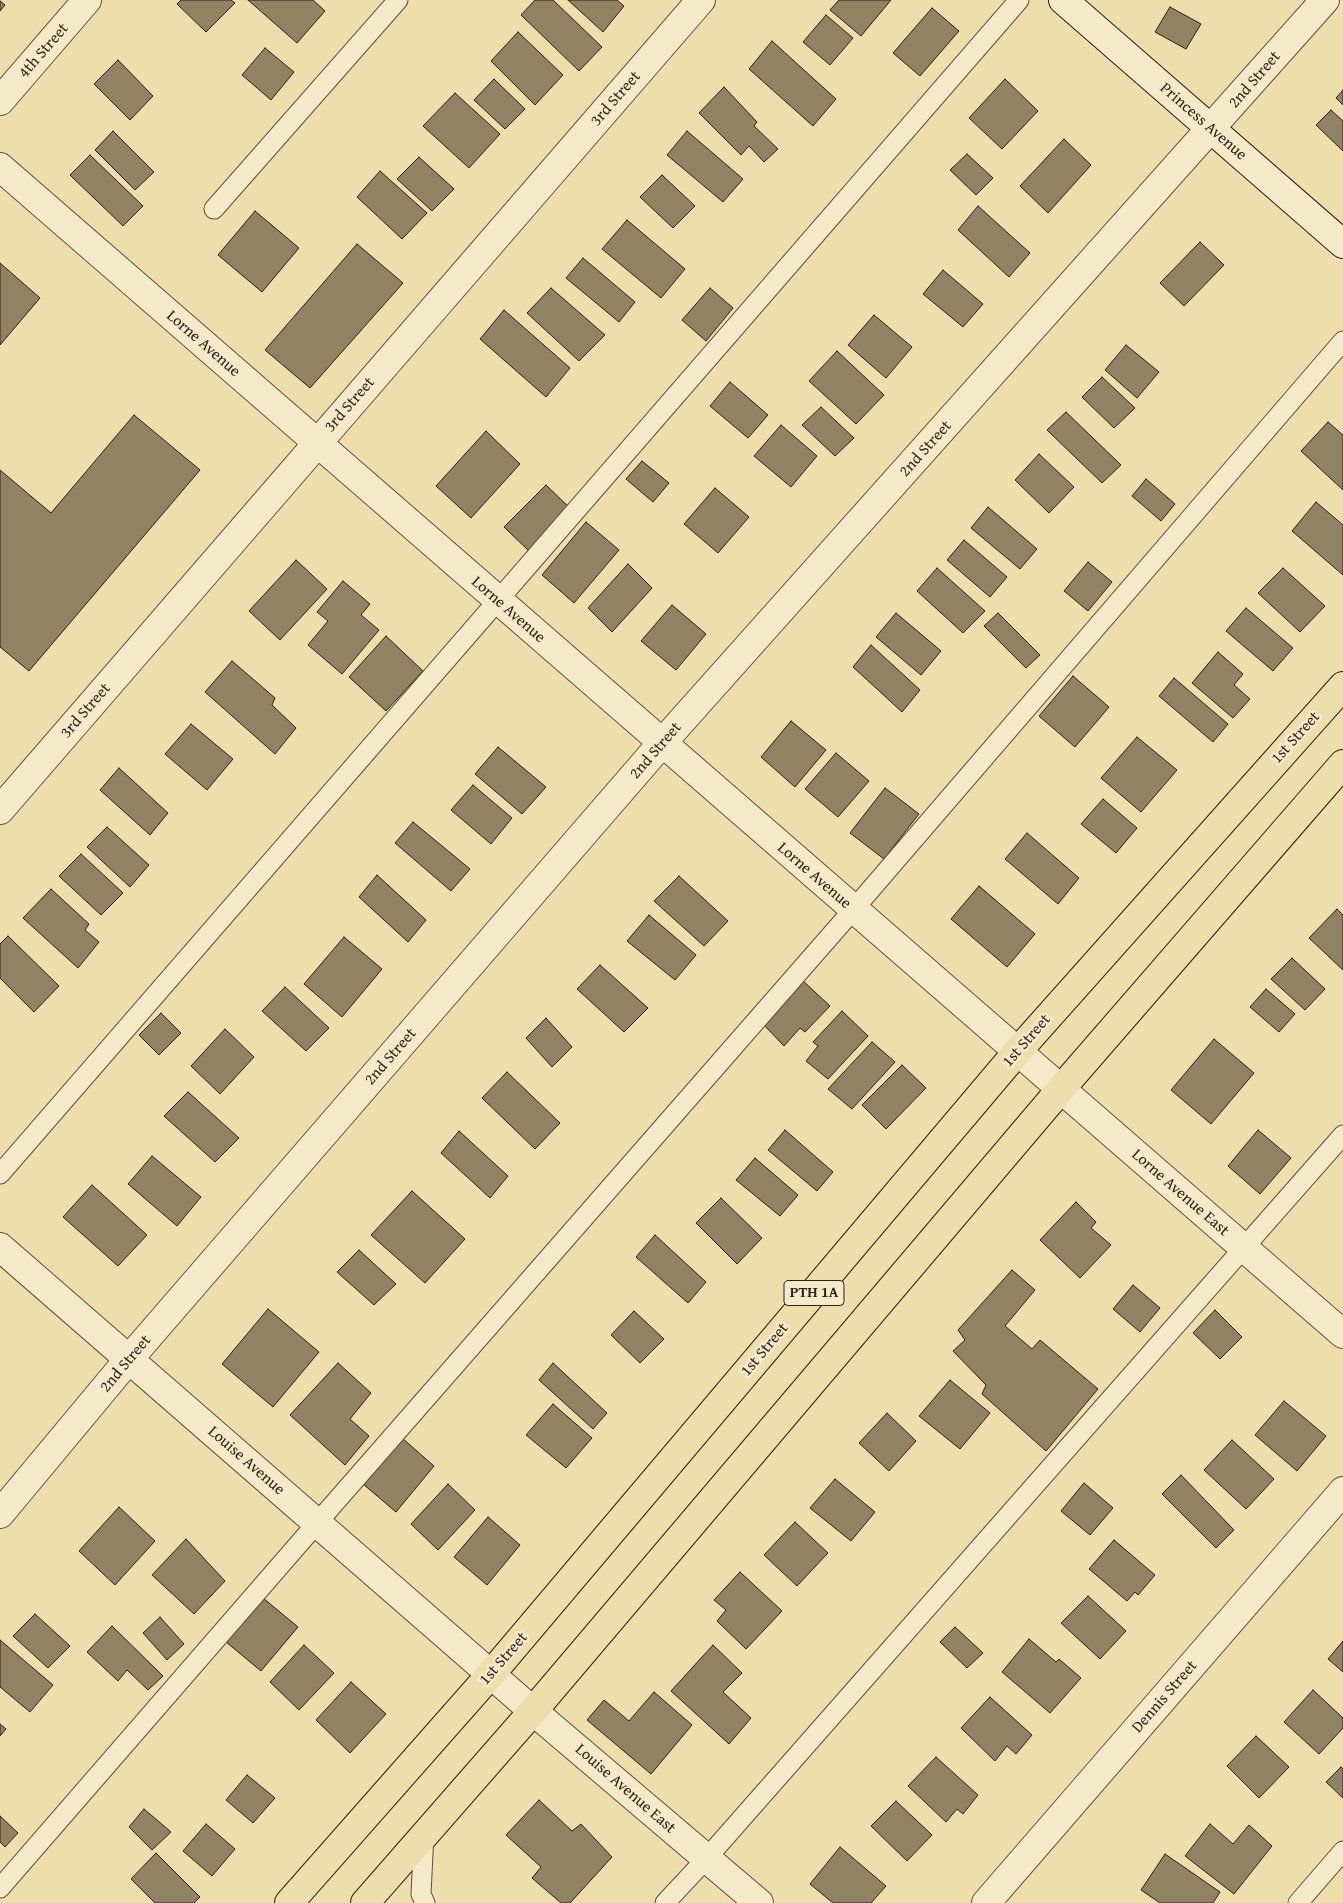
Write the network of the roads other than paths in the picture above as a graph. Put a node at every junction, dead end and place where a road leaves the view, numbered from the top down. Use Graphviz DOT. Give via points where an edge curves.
graph roads {
  1 [pos="87,0"];
  2 [pos="398,0"];
  3 [pos="701,0"];
  4 [pos="1019,0"];
  5 [pos="1063,0"];
  6 [pos="1325,0"];
  7 [pos="0,101"];
  8 [pos="1212,129"];
  9 [pos="0,167"];
  10 [pos="214,209"];
  11 [pos="1343,244"];
  12 [pos="1343,341"];
  13 [pos="317,443"];
  14 [pos="498,600"];
  15 [pos="1343,686"];
  16 [pos="662,743"];
  17 [pos="1343,764"];
  18 [pos="0,810"];
  19 [pos="853,910"];
  20 [pos="1017,1052"];
  21 [pos="1060,1090"];
  22 [pos="1343,1135"];
  23 [pos="0,1174"];
  24 [pos="0,1247"];
  25 [pos="1244,1248"];
  26 [pos="1343,1334"];
  27 [pos="129,1360"];
  28 [pos="1343,1491"];
  29 [pos="0,1514"];
  30 [pos="317,1522"];
  31 [pos="491,1674"];
  32 [pos="533,1711"];
  33 [pos="424,1833"];
  34 [pos="1343,1850"];
  35 [pos="706,1859"];
  36 [pos="0,1888"];
  37 [pos="289,1903"];
  38 [pos="365,1903"];
  39 [pos="425,1903"];
  40 [pos="665,1903"];
  41 [pos="759,1903"];
  42 [pos="986,1903"];
  43 [pos="1298,1903"];
  1 -- 7 [label="street, 4th Street"];
  2 -- 10 [label="lane"];
  3 -- 13 [label="street, 3rd Street"];
  4 -- 14 [label="lane"];
  5 -- 8 [label="street, Princess Avenue"];
  6 -- 8 [label="street, 2nd Street"];
  8 -- 11 [label="street, Princess Avenue"];
  8 -- 16 [label="street, 2nd Street"];
  9 -- 13 [label="street, Lorne Avenue"];
  12 -- 19 [label="lane"];
  13 -- 14 [label="street, Lorne Avenue"];
  13 -- 18 [label="street, 3rd Street"];
  14 -- 16 [label="street, Lorne Avenue"];
  14 -- 23 [label="lane"];
  15 -- 20 [label="main road, 1st Street / PTH 1A"];
  16 -- 19 [label="street, Lorne Avenue"];
  16 -- 27 [label="street, 2nd Street"];
  17 -- 21 [label="main road"];
  19 -- 20 [label="street, Lorne Avenue"];
  19 -- 30 [label="lane"];
  20 -- 21 [label="street, Lorne Avenue East"];
  20 -- 31 [label="main road, 1st Street / PTH 1A"];
  21 -- 25 [label="street, Lorne Avenue East"];
  21 -- 32 [label="main road"];
  22 -- 25 [label="lane"];
  24 -- 27 [label="street, Louise Avenue"];
  25 -- 26 [label="street, Lorne Avenue East"];
  25 -- 35 [label="lane"];
  27 -- 29 [label="street, 2nd Street"];
  27 -- 30 [label="street, Louise Avenue"];
  28 -- 42 [label="street, Dennis Street"];
  30 -- 31 [label="street, Louise Avenue"];
  30 -- 36 [label="lane"];
  31 -- 32 [label="street, Louise Avenue East"];
  31 -- 37 [label="main road, 1st Street / PTH 1A"];
  32 -- 33 [label="main road"];
  32 -- 35 [label="street, Louise Avenue East"];
  33 -- 38 [label="main road"];
  33 -- 39 [label="lane" via="421,1894"];
  34 -- 43 [label="lane"];
  35 -- 40 [label="lane"];
  35 -- 41 [label="street, Louise Avenue East"];
}
